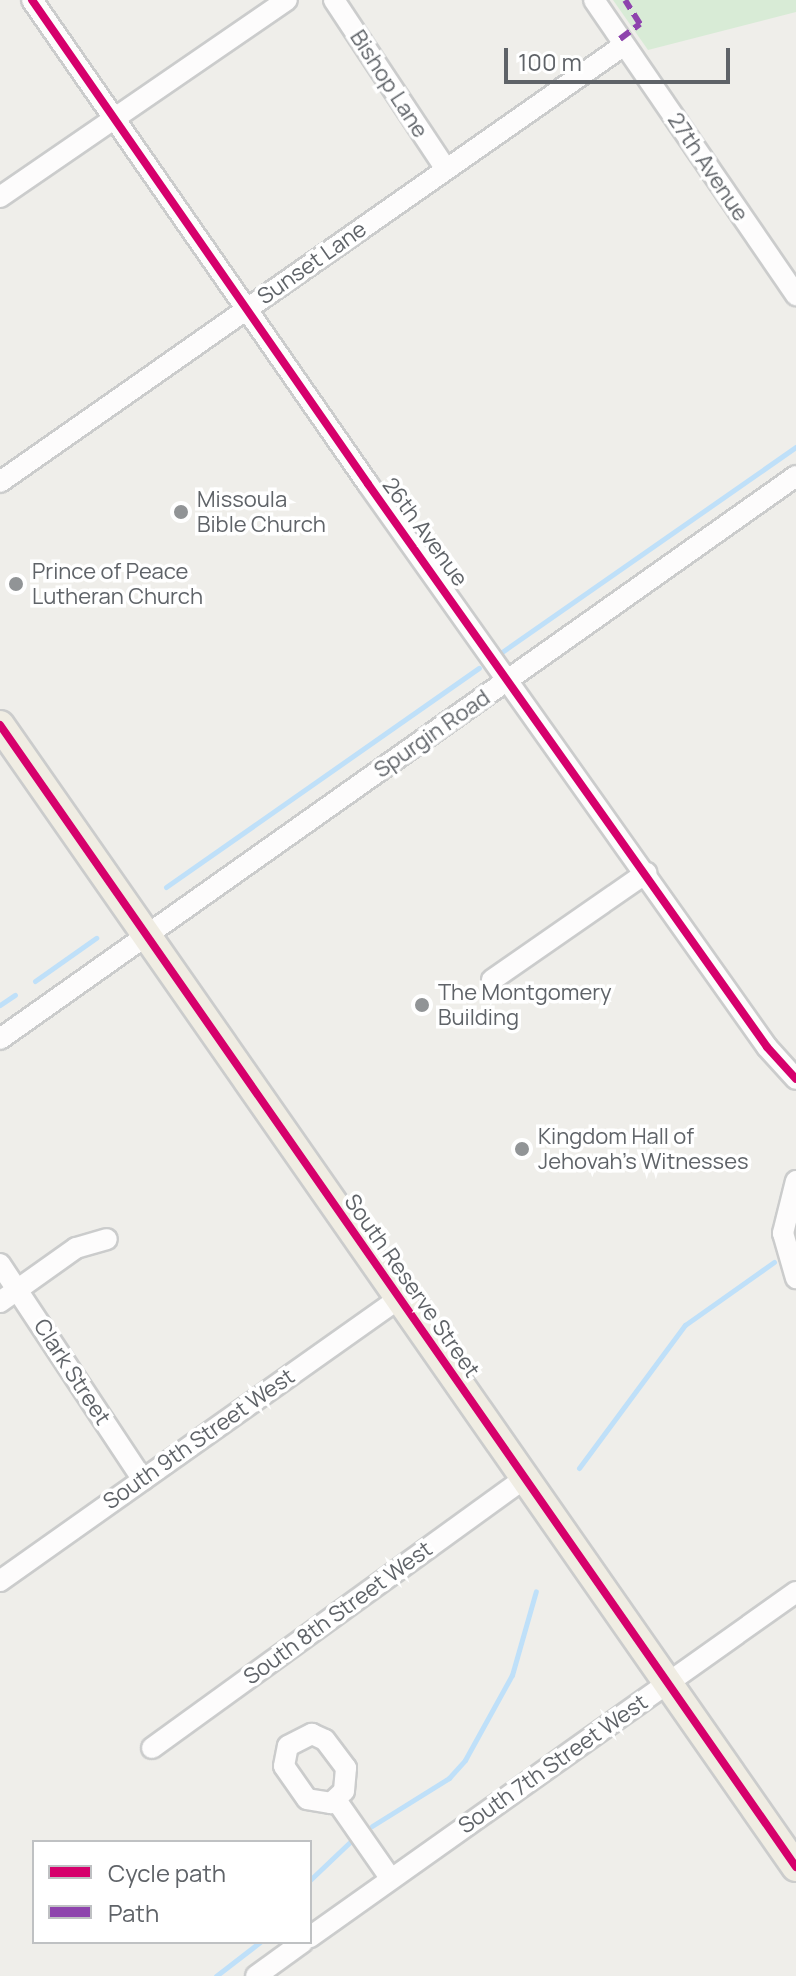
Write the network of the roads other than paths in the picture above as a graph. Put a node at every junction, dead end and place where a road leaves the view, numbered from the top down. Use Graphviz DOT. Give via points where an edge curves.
graph roads {
  1 [pos="32,0"];
  2 [pos="287,0"];
  3 [pos="334,0"];
  4 [pos="594,0"];
  5 [pos="624,45"];
  6 [pos="114,118"];
  7 [pos="445,168"];
  8 [pos="0,197"];
  9 [pos="796,295"];
  10 [pos="248,308"];
  11 [pos="796,476"];
  12 [pos="0,482"];
  13 [pos="508,680"];
  14 [pos="0,725"];
  15 [pos="646,873"];
  16 [pos="145,935"];
  17 [pos="492,980"];
  18 [pos="0,1039"];
  19 [pos="796,1079"];
  20 [pos="796,1181"];
  21 [pos="107,1239"];
  22 [pos="0,1264"];
  23 [pos="796,1278"];
  24 [pos="18,1289"];
  25 [pos="399,1298"];
  26 [pos="0,1302"];
  27 [pos="525,1478"];
  28 [pos="143,1480"];
  29 [pos="0,1581"];
  30 [pos="796,1592"];
  31 [pos="668,1682"];
  32 [pos="152,1748"];
  33 [pos="336,1800"];
  34 [pos="796,1867"];
  35 [pos="391,1879"];
  36 [pos="312,1936"];
  37 [pos="300,1944"];
  38 [pos="256,1976"];
  1 -- 6 [label="street, 26th Avenue"];
  2 -- 6 [label="street"];
  3 -- 7 [label="street, Bishop Lane"];
  4 -- 5 [label="street, 27th Avenue"];
  5 -- 7 [label="street, Sunset Lane"];
  5 -- 9 [label="street, 27th Avenue"];
  6 -- 8 [label="street"];
  6 -- 10 [label="street, 26th Avenue"];
  7 -- 10 [label="street, Sunset Lane"];
  10 -- 12 [label="street, Sunset Lane"];
  10 -- 13 [label="street, 26th Avenue"];
  11 -- 13 [label="street, Spurgin Road"];
  13 -- 15 [label="street, 26th Avenue"];
  13 -- 16 [label="street, Spurgin Road"];
  14 -- 16 [label="highway, South Reserve Street"];
  15 -- 17 [label="street"];
  15 -- 19 [label="street, 26th Avenue" via="767,1047"];
  16 -- 18 [label="street, Spurgin Road"];
  16 -- 25 [label="highway, South Reserve Street"];
  20 -- 23 [label="street" via="783,1233"];
  21 -- 24 [label="street" via="76,1248"];
  22 -- 24 [label="street, Clark Street"];
  24 -- 26 [label="street"];
  24 -- 28 [label="street, Clark Street"];
  25 -- 27 [label="highway, South Reserve Street"];
  25 -- 28 [label="street, South 9th Street West"];
  27 -- 31 [label="highway, South Reserve Street"];
  27 -- 32 [label="street, South 8th Street West"];
  28 -- 29 [label="street, South 9th Street West"];
  30 -- 31 [label="street, South 7th Street West"];
  31 -- 34 [label="highway, South Reserve Street"];
  31 -- 35 [label="street, South 7th Street West"];
  33 -- 35 [label="street"];
  35 -- 36 [label="street, South 7th Street West"];
  37 -- 38 [label="street"];
}
